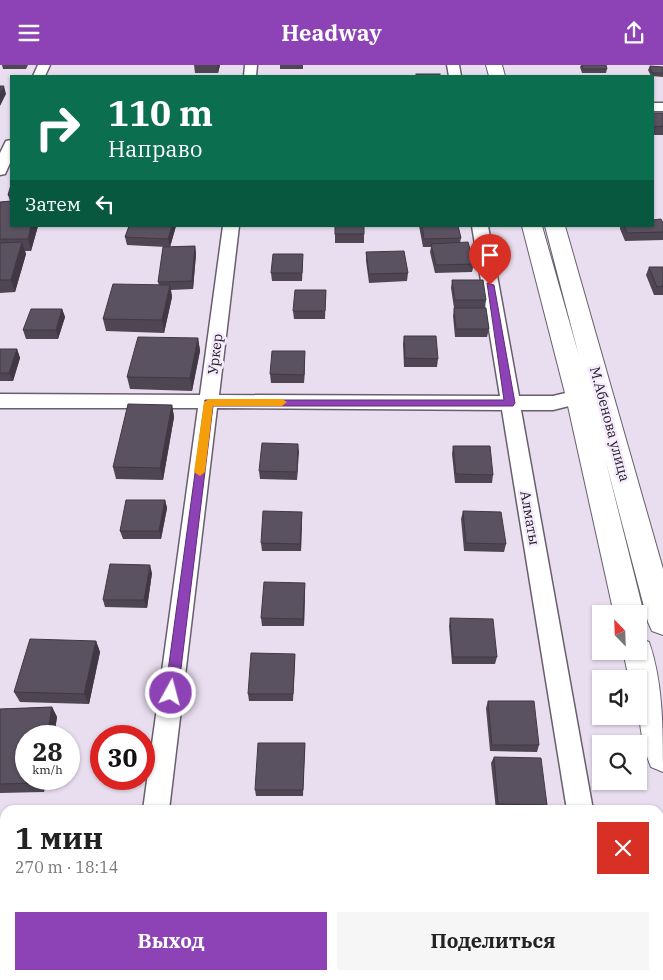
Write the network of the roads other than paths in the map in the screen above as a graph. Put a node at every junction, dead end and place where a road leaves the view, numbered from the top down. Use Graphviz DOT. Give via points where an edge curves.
graph roads {
  1 [pos="10,146"];
  2 [pos="0,171"];
  3 [pos="231,227"];
  4 [pos="480,227"];
  5 [pos="532,227"];
  6 [pos="555,227"];
  7 [pos="578,397"];
  8 [pos="0,401"];
  9 [pos="209,402"];
  10 [pos="510,403"];
  11 [pos="627,605"];
  12 [pos="663,622"];
  13 [pos="640,660"];
  14 [pos="663,755"];
  15 [pos="157,805"];
  16 [pos="579,805"];
  1 -- 2 [label="street"];
  3 -- 9 [label="street, Уркер"];
  4 -- 10 [label="street, Алматы"];
  5 -- 7 [label="main road, М.Абенова улица"];
  6 -- 12 [label="main road, М.Абенова улица"];
  7 -- 10 [label="street" via="553,403"];
  7 -- 11 [label="main road, М.Абенова улица"];
  8 -- 9 [label="street"];
  9 -- 10 [label="street"];
  9 -- 15 [label="street, Уркер"];
  10 -- 16 [label="street, Алматы"];
  13 -- 14 [label="main road"];
}
